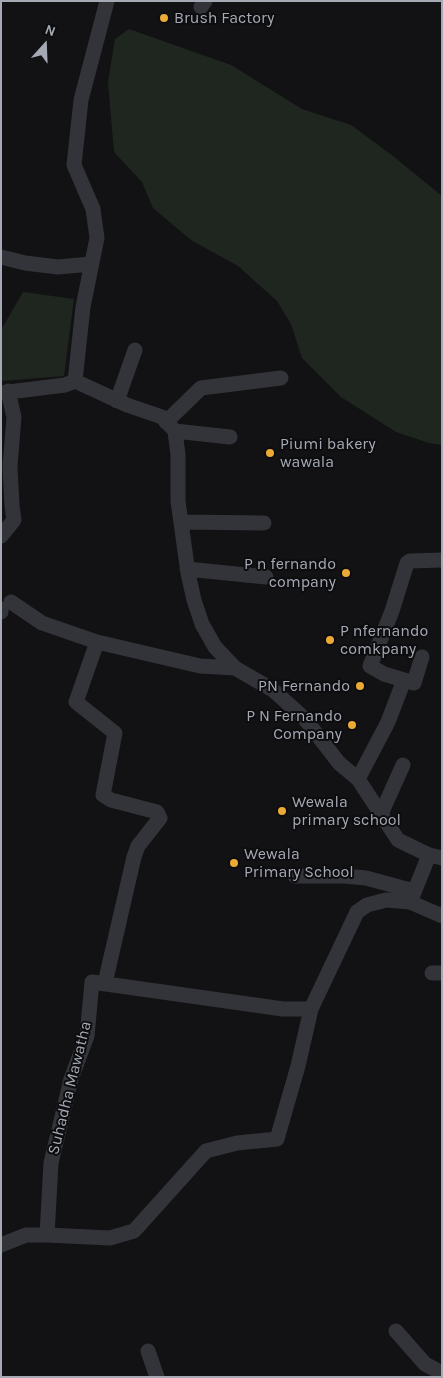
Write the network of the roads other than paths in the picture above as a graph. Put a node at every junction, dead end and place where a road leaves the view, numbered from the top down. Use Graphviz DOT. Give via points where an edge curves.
graph roads {
  1 [pos="107,1"];
  2 [pos="1,257"];
  3 [pos="92,264"];
  4 [pos="135,350"];
  5 [pos="281,378"];
  6 [pos="74,381"];
  7 [pos="5,392"];
  8 [pos="117,401"];
  9 [pos="170,427"];
  10 [pos="230,437"];
  11 [pos="182,522"];
  12 [pos="264,523"];
  13 [pos="1,536"];
  14 [pos="442,560"];
  15 [pos="187,568"];
  16 [pos="266,577"];
  17 [pos="4,608"];
  18 [pos="97,642"];
  19 [pos="422,657"];
  20 [pos="235,668"];
  21 [pos="404,680"];
  22 [pos="403,765"];
  23 [pos="358,779"];
  24 [pos="381,814"];
  25 [pos="435,856"];
  26 [pos="295,876"];
  27 [pos="412,897"];
  28 [pos="442,916"];
  29 [pos="105,983"];
  30 [pos="311,1009"];
  31 [pos="47,1235"];
  32 [pos="1,1245"];
  33 [pos="396,1331"];
  34 [pos="148,1351"];
  35 [pos="442,1373"];
  36 [pos="157,1377"];
  1 -- 3 [label="street" via="81,100 74,165 93,209 97,238"];
  2 -- 3 [label="street" via="25,264 58,267"];
  3 -- 6 [label="street"];
  4 -- 8 [label="street"];
  5 -- 9 [label="street" via="201,388"];
  6 -- 7 [label="street" via="65,385"];
  6 -- 8 [label="street"];
  7 -- 13 [label="street" via="14,417 10,466 14,520"];
  8 -- 9 [label="street" via="162,417"];
  9 -- 10 [label="street"];
  9 -- 11 [label="street" via="178,455 178,501"];
  11 -- 12 [label="street"];
  11 -- 15 [label="street"];
  14 -- 21 [label="street" via="407,563 370,666"];
  15 -- 16 [label="street"];
  15 -- 20 [label="street" via="202,624 215,646"];
  17 -- 18 [label="street"];
  18 -- 20 [label="street" via="200,666"];
  18 -- 29 [label="street" via="76,702 115,733 103,795 157,812 160,818 138,846 134,857"];
  19 -- 21 [label="street" via="414,683"];
  20 -- 23 [label="street" via="273,690 305,718 339,763"];
  21 -- 23 [label="street" via="388,722"];
  22 -- 24 [label="street"];
  23 -- 24 [label="street"];
  24 -- 25 [label="street" via="398,840"];
  25 -- 27 [label="street"];
  26 -- 27 [label="street" via="366,878"];
  27 -- 28 [label="street"];
  27 -- 30 [label="street" via="366,905 357,912"];
  29 -- 30 [label="street" via="282,1010"];
  29 -- 31 [label="street, Suhadha Mawatha" via="92,982 87,1036 71,1079 51,1163"];
  30 -- 31 [label="street" via="277,1139 238,1143 206,1152 134,1231 110,1238"];
  31 -- 32 [label="street" via="26,1235"];
  33 -- 35 [label="street" via="425,1364"];
  34 -- 36 [label="street"];
}
